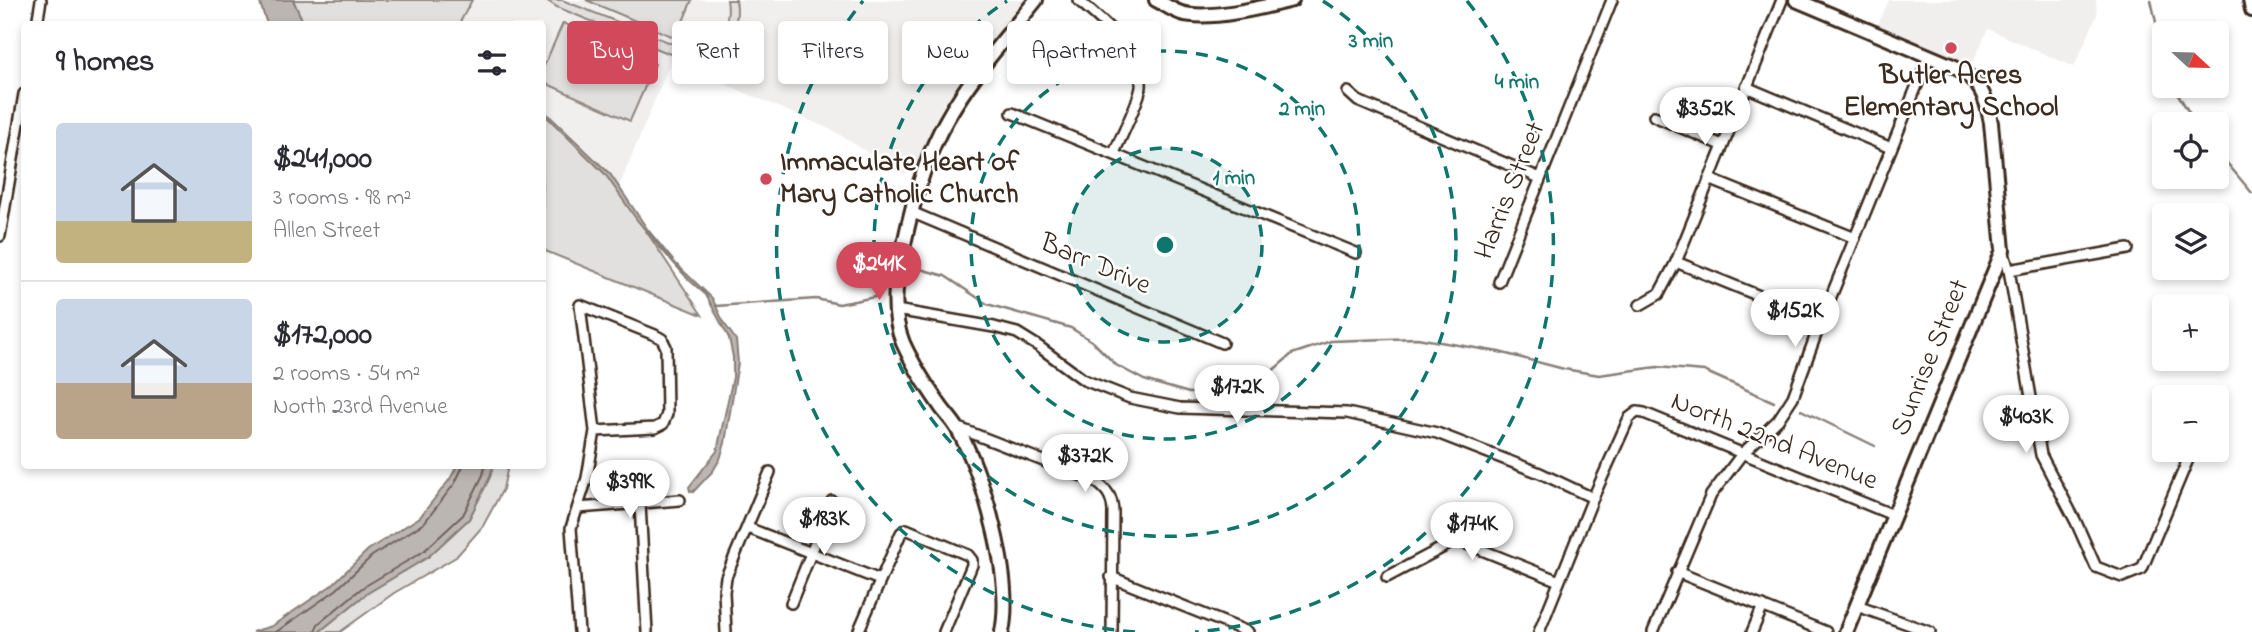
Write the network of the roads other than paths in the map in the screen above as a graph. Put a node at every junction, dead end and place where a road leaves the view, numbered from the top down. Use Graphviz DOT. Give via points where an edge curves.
graph roads {
  1 [pos="41,0"];
  2 [pos="1036,0"];
  3 [pos="1078,0"];
  4 [pos="1156,0"];
  5 [pos="1292,0"];
  6 [pos="1612,0"];
  7 [pos="1782,0"];
  8 [pos="2250,0"];
  9 [pos="1800,1"];
  10 [pos="2252,10"];
  11 [pos="38,21"];
  12 [pos="1929,56"];
  13 [pos="1746,87"];
  14 [pos="1348,92"];
  15 [pos="21,112"];
  16 [pos="1012,113"];
  17 [pos="1654,116"];
  18 [pos="1722,145"];
  19 [pos="1891,148"];
  20 [pos="1114,153"];
  21 [pos="1540,178"];
  22 [pos="1709,179"];
  23 [pos="911,212"];
  24 [pos="0,236"];
  25 [pos="1855,238"];
  26 [pos="2128,249"];
  27 [pos="2003,250"];
  28 [pos="1356,253"];
  29 [pos="1676,262"];
  30 [pos="2009,270"];
  31 [pos="1499,282"];
  32 [pos="1640,305"];
  33 [pos="896,310"];
  34 [pos="1821,321"];
  35 [pos="1222,343"];
  36 [pos="956,427"];
  37 [pos="595,431"];
  38 [pos="1742,454"];
  39 [pos="2187,462"];
  40 [pos="769,472"];
  41 [pos="1593,498"];
  42 [pos="680,500"];
  43 [pos="832,501"];
  44 [pos="640,504"];
  45 [pos="578,508"];
  46 [pos="1893,515"];
  47 [pos="748,528"];
  48 [pos="811,552"];
  49 [pos="1677,572"];
  50 [pos="1387,577"];
  51 [pos="1111,578"];
  52 [pos="880,580"];
  53 [pos="1559,580"];
  54 [pos="791,603"];
  55 [pos="1763,606"];
  56 [pos="1857,606"];
  57 [pos="859,630"];
  58 [pos="579,632"];
  59 [pos="647,632"];
  60 [pos="726,632"];
  61 [pos="944,632"];
  62 [pos="1002,632"];
  63 [pos="1112,632"];
  64 [pos="1248,632"];
  65 [pos="1539,632"];
  66 [pos="1653,632"];
  67 [pos="1752,632"];
  68 [pos="1826,632"];
  69 [pos="1846,632"];
  70 [pos="1930,632"];
  1 -- 11 [label="street"];
  2 -- 23 [label="street" via="946,120"];
  3 -- 20 [label="street" via="1138,62 1141,88"];
  4 -- 5 [label="street" via="1194,14 1241,11"];
  6 -- 21 [label="street, Harris Street"];
  7 -- 13 [label="street"];
  8 -- 10 [label="street"];
  9 -- 12 [label="street"];
  12 -- 19 [label="street"];
  12 -- 27 [label="street, Sunrise Street" via="1967,74 1983,93 1991,122"];
  13 -- 18 [label="street"];
  13 -- 19 [label="street"];
  14 -- 21 [label="street" via="1358,101"];
  15 -- 24 [label="street"];
  16 -- 20 [label="street"];
  17 -- 18 [label="street"];
  18 -- 22 [label="street"];
  19 -- 25 [label="street"];
  20 -- 28 [label="street"];
  21 -- 31 [label="street, Harris Street"];
  22 -- 25 [label="street"];
  22 -- 29 [label="street"];
  23 -- 33 [label="street" via="896,278"];
  23 -- 35 [label="street, Barr Drive"];
  25 -- 34 [label="street"];
  26 -- 30 [label="street"];
  27 -- 30 [label="street"];
  27 -- 46 [label="street, Sunrise Street"];
  29 -- 32 [label="street" via="1659,294"];
  29 -- 34 [label="street"];
  30 -- 39 [label="street" via="2041,455 2096,567 2122,577 2142,569"];
  33 -- 36 [label="street" via="902,341"];
  33 -- 41 [label="street" via="1017,333 1084,380 1130,398 1180,408 1348,413 1437,433"];
  34 -- 38 [label="street" via="1786,409"];
  36 -- 51 [label="street" via="1106,489 1113,499"];
  36 -- 62 [label="street" via="982,482 1001,561"];
  37 -- 37 [label="street" via="580,305 655,335 666,347 667,414 663,424"];
  37 -- 45 [label="street"];
  38 -- 41 [label="street, North 22nd Avenue" via="1637,412 1629,418"];
  38 -- 46 [label="street, North 22nd Avenue"];
  38 -- 49 [label="street" via="1711,495"];
  40 -- 47 [label="street"];
  41 -- 53 [label="street"];
  42 -- 44 [label="street"];
  43 -- 48 [label="street"];
  44 -- 45 [label="street"];
  44 -- 59 [label="street"];
  45 -- 58 [label="street" via="571,528"];
  46 -- 56 [label="street, Sunrise Street"];
  47 -- 48 [label="street"];
  47 -- 60 [label="street" via="726,577"];
  48 -- 52 [label="street"];
  48 -- 54 [label="street"];
  49 -- 55 [label="street"];
  49 -- 66 [label="street"];
  50 -- 53 [label="street" via="1457,540"];
  51 -- 63 [label="street"];
  51 -- 64 [label="street"];
  52 -- 57 [label="street"];
  52 -- 61 [label="street" via="906,529 968,555 972,565"];
  53 -- 65 [label="street"];
  55 -- 67 [label="street"];
  55 -- 68 [label="street"];
  56 -- 69 [label="street, Sunrise Street"];
  56 -- 70 [label="street"];
}
